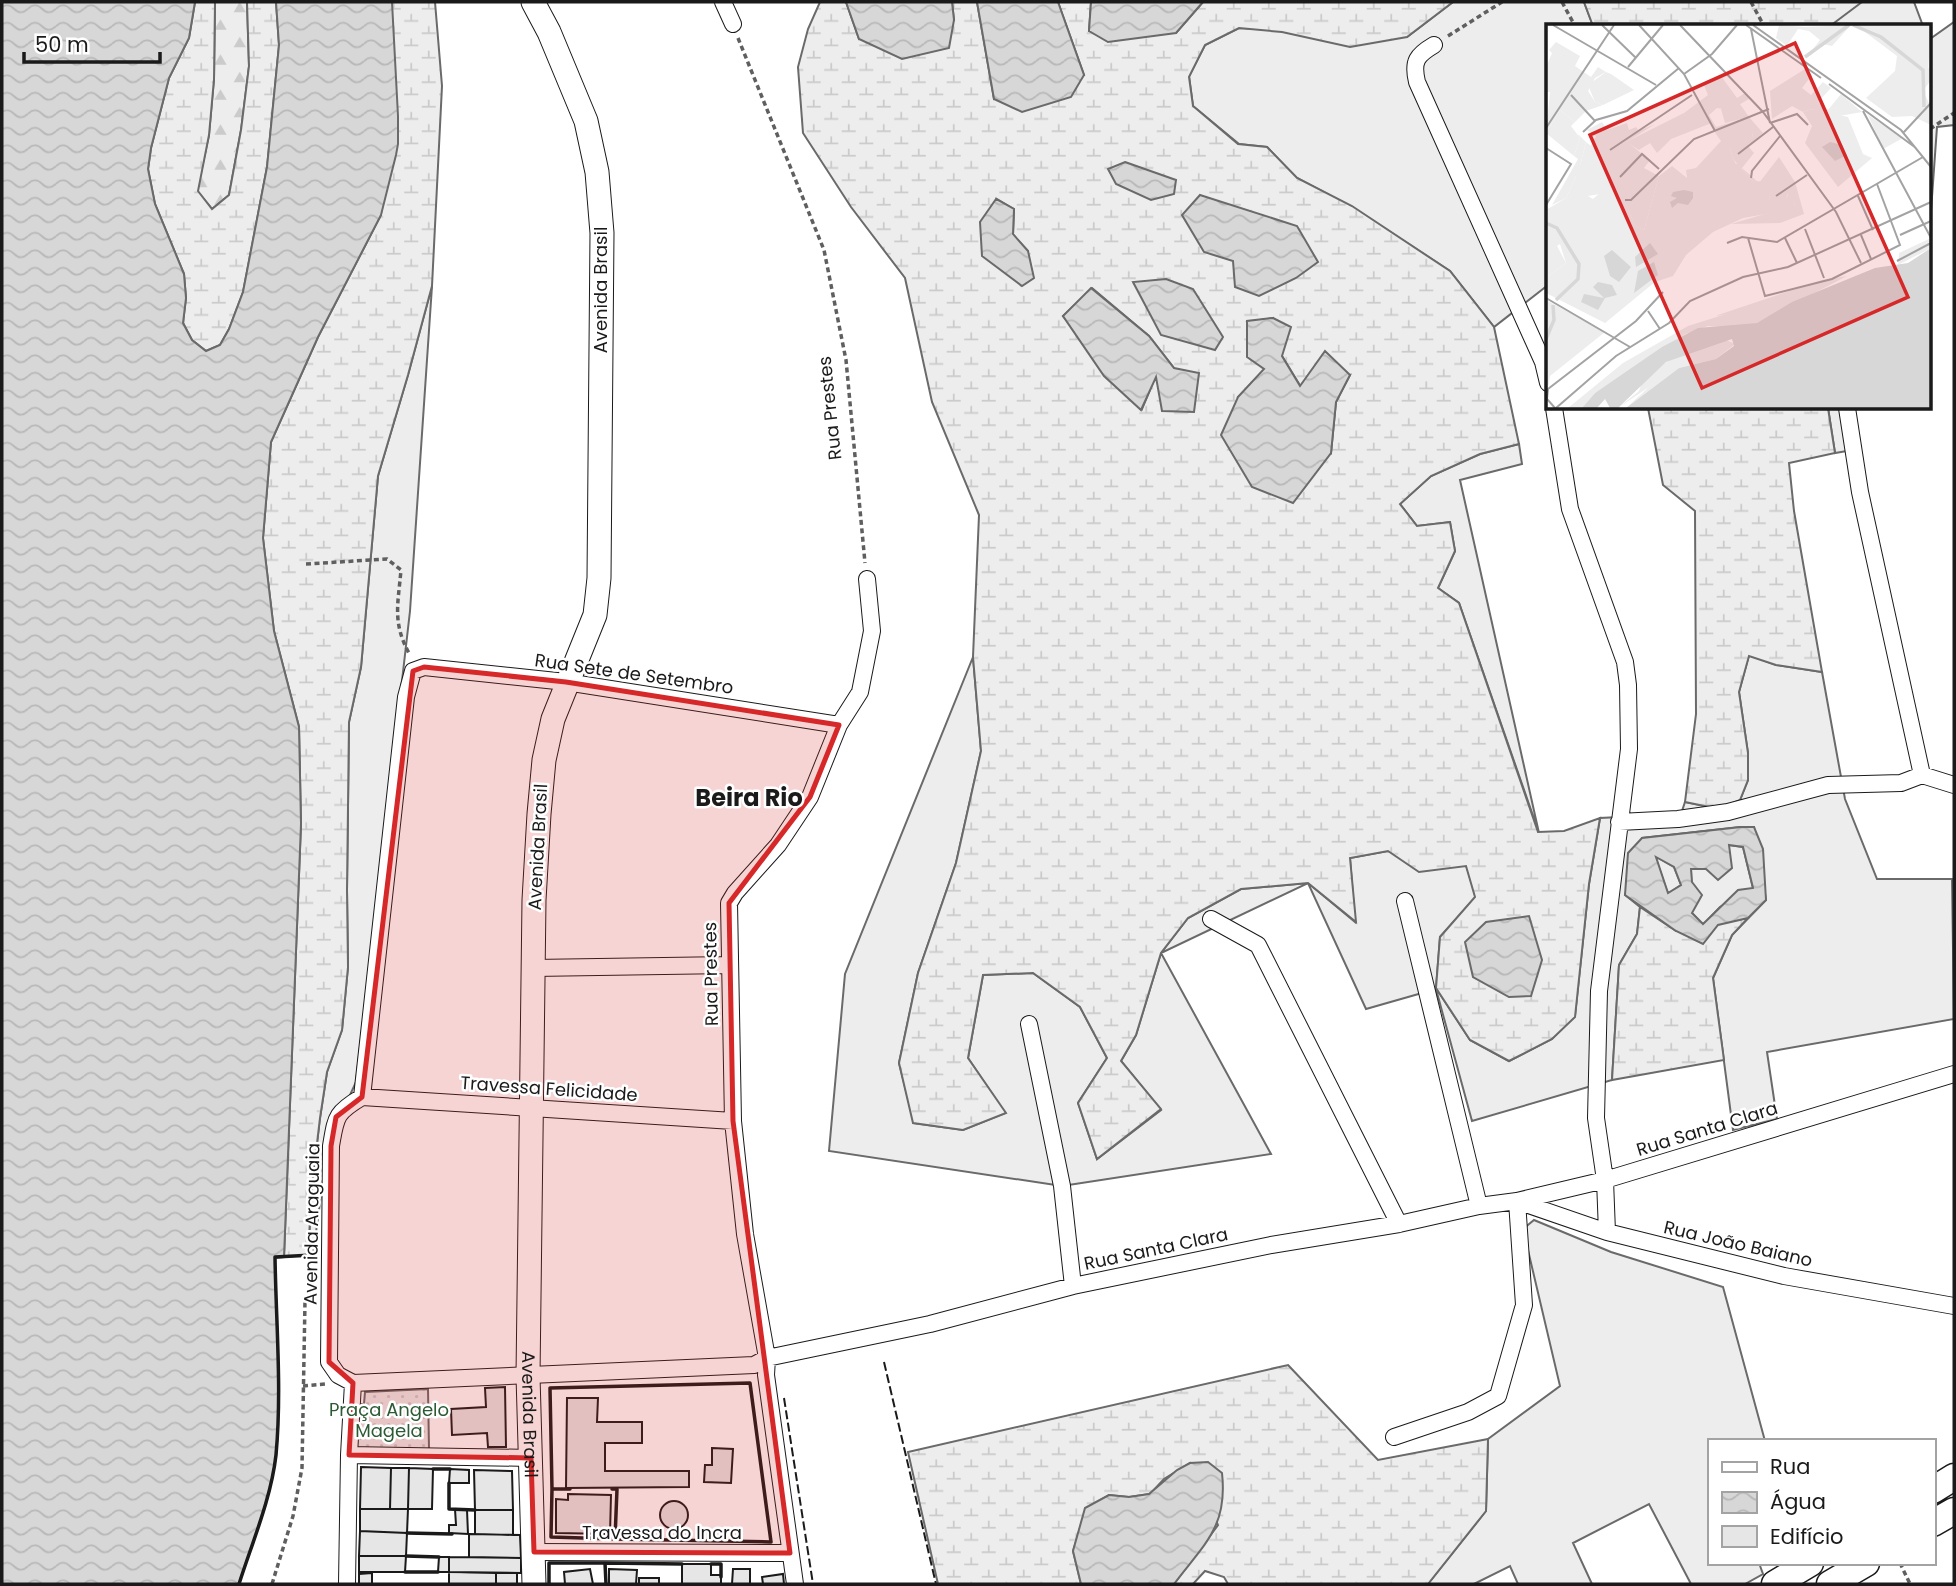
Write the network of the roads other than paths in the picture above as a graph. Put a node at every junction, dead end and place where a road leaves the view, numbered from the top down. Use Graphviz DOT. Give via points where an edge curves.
graph roads {
  1 [pos="533,2"];
  2 [pos="723,2"];
  3 [pos="733,24"];
  4 [pos="1434,45"];
  5 [pos="1543,347"];
  6 [pos="1546,375"];
  7 [pos="1554,410"];
  8 [pos="1847,410"];
  9 [pos="867,579"];
  10 [pos="566,682"];
  11 [pos="839,725"];
  12 [pos="1922,775"];
  13 [pos="1954,785"];
  14 [pos="1619,822"];
  15 [pos="1405,901"];
  16 [pos="1211,919"];
  17 [pos="729,965"];
  18 [pos="533,968"];
  19 [pos="1028,1024"];
  20 [pos="1954,1074"];
  21 [pos="362,1097"];
  22 [pos="530,1107"];
  23 [pos="733,1121"];
  24 [pos="1605,1180"];
  25 [pos="1517,1200"];
  26 [pos="1479,1206"];
  27 [pos="1399,1224"];
  28 [pos="1607,1232"];
  29 [pos="1073,1286"];
  30 [pos="1954,1306"];
  31 [pos="766,1358"];
  32 [pos="528,1376"];
  33 [pos="353,1383"];
  34 [pos="1394,1437"];
  35 [pos="349,1455"];
  36 [pos="531,1458"];
  37 [pos="1954,1477"];
  38 [pos="1935,1489"];
  39 [pos="1954,1511"];
  40 [pos="1935,1522"];
  41 [pos="534,1552"];
  42 [pos="790,1553"];
  43 [pos="1807,1565"];
  44 [pos="1863,1565"];
  45 [pos="347,1584"];
  46 [pos="534,1584"];
  47 [pos="795,1584"];
  48 [pos="1775,1584"];
  49 [pos="1830,1584"];
  1 -- 10 [label="street, Avenida Brasil" via="586,121 597,172 602,233 599,578 595,615"];
  2 -- 3 [label="street"];
  4 -- 5 [label="street" via="1420,53 1413,68 1417,82"];
  5 -- 6 [label="street"];
  7 -- 14 [label="street" via="1570,509 1625,663 1629,749"];
  8 -- 12 [label="street" via="1860,492"];
  9 -- 11 [label="street, Rua Prestes" via="872,631 860,692"];
  10 -- 11 [label="street, Rua Sete de Setembro"];
  10 -- 18 [label="street, Avenida Brasil" via="544,760"];
  10 -- 21 [label="street, Rua Sete de Setembro" via="424,667 413,671 406,697"];
  11 -- 17 [label="street, Rua Prestes" via="810,797 729,904"];
  12 -- 13 [label="street"];
  12 -- 14 [label="street" via="1900,783 1828,785 1728,812"];
  14 -- 24 [label="street" via="1599,990 1595,1118"];
  15 -- 26 [label="street"];
  16 -- 27 [label="street" via="1258,945"];
  17 -- 18 [label="street"];
  17 -- 23 [label="street, Rua Prestes"];
  18 -- 22 [label="street, Avenida Brasil"];
  19 -- 29 [label="street" via="1062,1186"];
  20 -- 24 [label="street, Rua Santa Clara"];
  21 -- 22 [label="street, Travessa Felicidade"];
  21 -- 33 [label="street, Avenida Araguaia" via="336,1117 331,1146 329,1362 338,1375"];
  22 -- 23 [label="street, Travessa Felicidade"];
  22 -- 32 [label="street, Avenida Brasil"];
  23 -- 31 [label="street, Rua Prestes" via="745,1234"];
  24 -- 25 [label="street, Rua Santa Clara"];
  24 -- 28 [label="street"];
  25 -- 26 [label="street, Rua Santa Clara"];
  25 -- 28 [label="street, Rua João Baiano"];
  25 -- 34 [label="street" via="1524,1305 1498,1396 1468,1412"];
  26 -- 27 [label="street, Rua Santa Clara"];
  27 -- 29 [label="street, Rua Santa Clara"];
  28 -- 30 [label="street, Rua João Baiano" via="1784,1276"];
  29 -- 31 [label="street, Rua Santa Clara" via="930,1324"];
  31 -- 32 [label="street, Rua Santa Clara" via="754,1365"];
  31 -- 42 [label="street, Rua Prestes"];
  32 -- 33 [label="street, Rua Santa Clara"];
  32 -- 36 [label="street, Avenida Brasil"];
  33 -- 35 [label="street"];
  35 -- 36 [label="street"];
  35 -- 45 [label="street"];
  36 -- 41 [label="street, Avenida Brasil"];
  37 -- 38 [label="main road"];
  39 -- 40 [label="main road"];
  41 -- 42 [label="street, Travessa do Incra"];
  41 -- 46 [label="street, Avenida Brasil"];
  42 -- 47 [label="street, Rua Prestes"];
  43 -- 48 [label="main road"];
  44 -- 49 [label="main road"];
}
